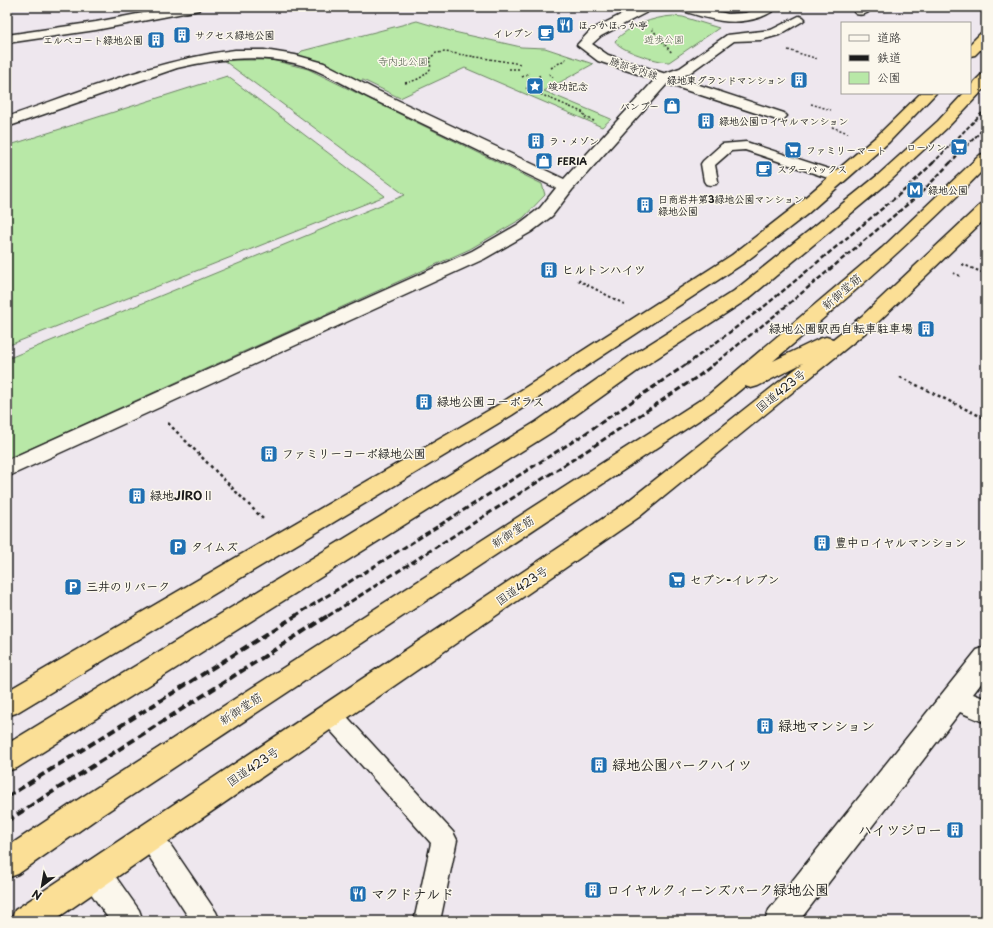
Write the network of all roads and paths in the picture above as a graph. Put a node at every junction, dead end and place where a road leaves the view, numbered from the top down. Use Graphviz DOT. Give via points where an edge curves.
graph roads {
  1 [pos="194,7"];
  2 [pos="646,7"];
  3 [pos="685,7"];
  4 [pos="770,7"];
  5 [pos="799,19"];
  6 [pos="649,25"];
  7 [pos="986,36"];
  8 [pos="7,39"];
  9 [pos="971,51"];
  10 [pos="673,55"];
  11 [pos="572,56"];
  12 [pos="520,64"];
  13 [pos="551,68"];
  14 [pos="509,69"];
  15 [pos="521,69"];
  16 [pos="529,73"];
  17 [pos="549,74"];
  18 [pos="539,75"];
  19 [pos="522,77"];
  20 [pos="553,77"];
  21 [pos="664,78"];
  22 [pos="986,78"];
  23 [pos="540,79"];
  24 [pos="526,88"];
  25 [pos="371,93"];
  26 [pos="928,94"];
  27 [pos="811,104"];
  28 [pos="831,110"];
  29 [pos="779,116"];
  30 [pos="584,117"];
  31 [pos="7,122"];
  32 [pos="832,127"];
  33 [pos="848,133"];
  34 [pos="986,158"];
  35 [pos="839,177"];
  36 [pos="711,181"];
  37 [pos="566,186"];
  38 [pos="986,209"];
  39 [pos="738,259"];
  40 [pos="956,262"];
  41 [pos="986,274"];
  42 [pos="578,280"];
  43 [pos="627,306"];
  44 [pos="869,320"];
  45 [pos="639,360"];
  46 [pos="900,377"];
  47 [pos="716,400"];
  48 [pos="163,418"];
  49 [pos="986,419"];
  50 [pos="7,469"];
  51 [pos="264,521"];
  52 [pos="986,658"];
  53 [pos="955,698"];
  54 [pos="7,705"];
  55 [pos="986,711"];
  56 [pos="331,715"];
  57 [pos="7,759"];
  58 [pos="150,836"];
  59 [pos="7,864"];
  60 [pos="95,873"];
  61 [pos="26,921"];
  62 [pos="128,921"];
  63 [pos="207,921"];
  64 [pos="427,921"];
  65 [pos="780,921"];
  1 -- 8 [label="street" via="96,26"];
  2 -- 21 [label="street, 勝部寺内線" via="596,33 584,45 603,58"];
  3 -- 4 [label="street" via="719,17 739,19 756,15"];
  5 -- 21 [label="lane" via="775,33 731,38 684,71"];
  6 -- 10 [label="path"];
  7 -- 9 [label="highway"];
  11 -- 13 [label="path"];
  12 -- 25 [label="path" via="445,52 429,59 431,68 427,75 413,82"];
  14 -- 15 [label="path"];
  16 -- 19 [label="path"];
  17 -- 20 [label="path"];
  18 -- 23 [label="path"];
  21 -- 29 [label="street"];
  21 -- 37 [label="street"];
  22 -- 45 [label="highway" via="943,124 884,178 741,295"];
  24 -- 30 [label="path" via="584,113"];
  25 -- 31 [label="street" via="319,66 295,59 264,54 235,54 173,65"];
  25 -- 37 [label="street"];
  26 -- 35 [label="highway" via="883,139"];
  27 -- 28 [label="path"];
  32 -- 33 [label="path"];
  34 -- 47 [label="highway, 新御堂筋" via="944,201"];
  35 -- 36 [label="lane" via="746,146 727,147 708,164"];
  35 -- 39 [label="highway"];
  37 -- 50 [label="street" via="546,212 525,228 478,255"];
  38 -- 44 [label="highway, 国道423号"];
  39 -- 45 [label="highway"];
  39 -- 54 [label="highway" via="504,410"];
  40 -- 41 [label="path"];
  42 -- 43 [label="path"];
  44 -- 47 [label="highway"];
  44 -- 56 [label="highway, 国道423号" via="631,512"];
  45 -- 57 [label="highway" via="544,427"];
  46 -- 49 [label="path"];
  47 -- 59 [label="highway, 新御堂筋"];
  48 -- 51 [label="path"];
  52 -- 53 [label="street"];
  53 -- 55 [label="street"];
  53 -- 65 [label="street"];
  56 -- 58 [label="highway, 国道423号"];
  56 -- 64 [label="lane" via="444,840"];
  58 -- 60 [label="highway, 国道423号"];
  58 -- 63 [label="lane"];
  60 -- 61 [label="highway, 国道423号"];
  60 -- 62 [label="street"];
}
